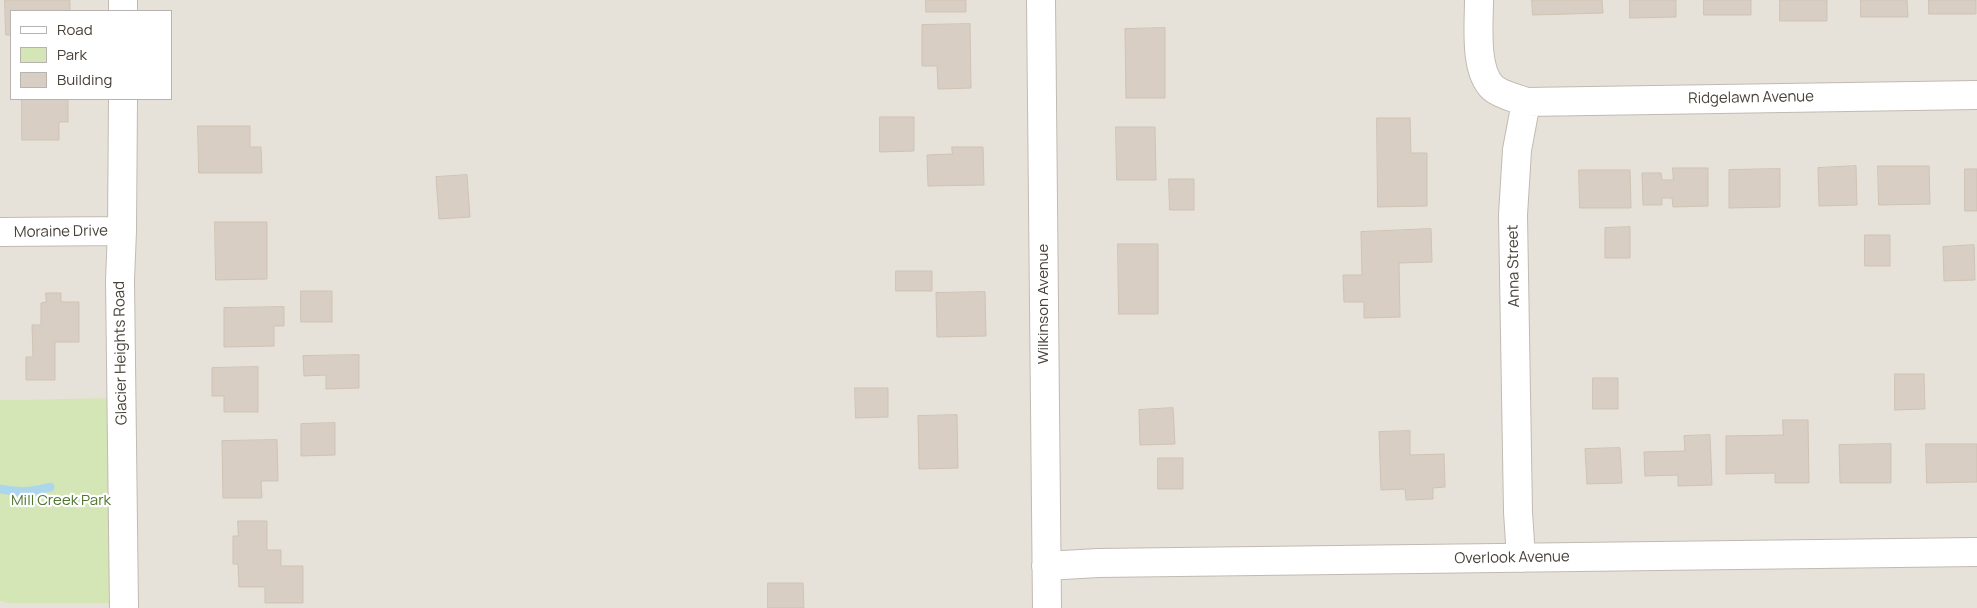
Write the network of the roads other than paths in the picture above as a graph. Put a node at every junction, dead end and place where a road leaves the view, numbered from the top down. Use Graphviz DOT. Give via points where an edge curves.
graph roads {
  1 [pos="1042,0"];
  2 [pos="1479,0"];
  3 [pos="1977,95"];
  4 [pos="123,100"];
  5 [pos="1526,102"];
  6 [pos="122,231"];
  7 [pos="0,232"];
  8 [pos="1977,552"];
  9 [pos="1521,558"];
  10 [pos="1046,566"];
  11 [pos="124,608"];
  12 [pos="1047,608"];
  1 -- 10 [label="street, Wilkinson Avenue"];
  2 -- 5 [label="street" via="1480,54 1486,78 1494,89"];
  3 -- 5 [label="street, Ridgelawn Avenue"];
  4 -- 6 [label="street, Glacier Heights Road"];
  5 -- 9 [label="street, Anna Street" via="1516,150 1513,215"];
  6 -- 7 [label="street, Moraine Drive"];
  6 -- 11 [label="street, Glacier Heights Road"];
  8 -- 9 [label="street, Overlook Avenue"];
  9 -- 10 [label="street, Overlook Avenue"];
  10 -- 12 [label="street, Wilkinson Avenue"];
}
